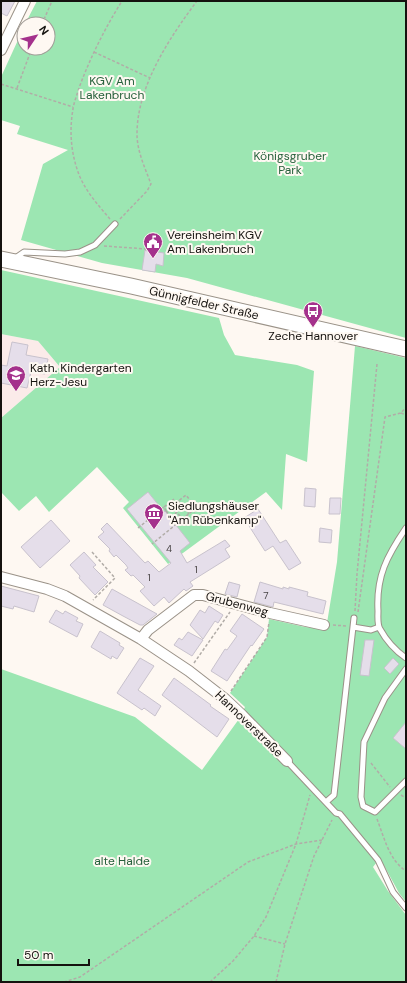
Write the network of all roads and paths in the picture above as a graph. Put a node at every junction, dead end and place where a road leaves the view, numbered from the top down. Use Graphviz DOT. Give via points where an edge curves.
graph roads {
  1 [pos="25,1"];
  2 [pos="52,1"];
  3 [pos="122,1"];
  4 [pos="197,1"];
  5 [pos="45,16"];
  6 [pos="3,38"];
  7 [pos="1,50"];
  8 [pos="94,52"];
  9 [pos="29,56"];
  10 [pos="150,78"];
  11 [pos="1,84"];
  12 [pos="17,88"];
  13 [pos="73,107"];
  14 [pos="115,224"];
  15 [pos="95,244"];
  16 [pos="146,251"];
  17 [pos="7,260"];
  18 [pos="406,348"];
  19 [pos="377,364"];
  20 [pos="406,407"];
  21 [pos="401,414"];
  22 [pos="406,415"];
  23 [pos="174,499"];
  24 [pos="178,501"];
  25 [pos="191,501"];
  26 [pos="168,504"];
  27 [pos="164,507"];
  28 [pos="171,507"];
  29 [pos="184,507"];
  30 [pos="166,510"];
  31 [pos="193,510"];
  32 [pos="177,512"];
  33 [pos="189,514"];
  34 [pos="196,514"];
  35 [pos="171,517"];
  36 [pos="183,520"];
  37 [pos="177,524"];
  38 [pos="138,528"];
  39 [pos="406,528"];
  40 [pos="152,544"];
  41 [pos="92,552"];
  42 [pos="1,577"];
  43 [pos="235,604"];
  44 [pos="86,606"];
  45 [pos="270,613"];
  46 [pos="354,618"];
  47 [pos="324,624"];
  48 [pos="351,626"];
  49 [pos="379,627"];
  50 [pos="141,639"];
  51 [pos="406,658"];
  52 [pos="406,668"];
  53 [pos="189,671"];
  54 [pos="226,699"];
  55 [pos="364,748"];
  56 [pos="287,761"];
  57 [pos="406,781"];
  58 [pos="312,787"];
  59 [pos="396,792"];
  60 [pos="326,802"];
  61 [pos="375,812"];
  62 [pos="336,813"];
  63 [pos="322,840"];
  64 [pos="296,844"];
  65 [pos="406,871"];
  66 [pos="406,908"];
  67 [pos="254,936"];
  68 [pos="285,944"];
  69 [pos="64,982"];
  70 [pos="210,982"];
  71 [pos="276,982"];
  1 -- 6 [label="street"];
  2 -- 5 [label="path"];
  3 -- 8 [label="path"];
  4 -- 10 [label="path" via="170,39"];
  6 -- 7 [label="street"];
  8 -- 10 [label="path"];
  8 -- 13 [label="path"];
  9 -- 12 [label="path"];
  10 -- 14 [label="path" via="141,105 137,134 139,152 151,184"];
  11 -- 12 [label="path"];
  12 -- 13 [label="path"];
  13 -- 14 [label="path" via="71,143 80,178 89,194"];
  14 -- 15 [label="lane"];
  15 -- 16 [label="path"];
  15 -- 17 [label="lane" via="80,252 24,252"];
  17 -- 18 [label="street, Günnigfelder Straße"];
  19 -- 46 [label="path"];
  20 -- 21 [label="path"];
  21 -- 22 [label="path"];
  21 -- 46 [label="path" via="385,417 357,618"];
  23 -- 26 [label="path"];
  24 -- 25 [label="path" via="186,494"];
  24 -- 28 [label="path"];
  24 -- 29 [label="path"];
  25 -- 29 [label="path"];
  25 -- 31 [label="path" via="196,508"];
  26 -- 27 [label="path"];
  26 -- 28 [label="path"];
  27 -- 30 [label="path"];
  27 -- 38 [label="path"];
  28 -- 30 [label="path"];
  28 -- 32 [label="path"];
  29 -- 32 [label="path"];
  29 -- 33 [label="path"];
  30 -- 35 [label="path"];
  31 -- 33 [label="path"];
  31 -- 34 [label="path"];
  32 -- 35 [label="path"];
  32 -- 36 [label="path"];
  33 -- 36 [label="path"];
  35 -- 37 [label="path"];
  36 -- 37 [label="path"];
  37 -- 40 [label="path"];
  39 -- 49 [label="lane" via="390,552 381,574 377,600"];
  41 -- 44 [label="path" via="115,578"];
  42 -- 44 [label="street, Hannoverstraße" via="47,589"];
  43 -- 45 [label="street, Grubenweg"];
  43 -- 50 [label="street, Grubenweg" via="194,595 148,630"];
  43 -- 53 [label="path"];
  44 -- 50 [label="street, Hannoverstraße"];
  45 -- 47 [label="street, Grubenweg"];
  45 -- 54 [label="path" via="267,637"];
  46 -- 48 [label="lane"];
  47 -- 48 [label="path"];
  48 -- 49 [label="lane" via="371,630"];
  48 -- 60 [label="lane" via="334,795"];
  49 -- 51 [label="lane" via="397,651"];
  50 -- 53 [label="street, Hannoverstraße"];
  52 -- 55 [label="lane" via="385,698 364,742"];
  53 -- 54 [label="street, Hannoverstraße"];
  54 -- 56 [label="street, Hannoverstraße"];
  55 -- 59 [label="path" via="371,764"];
  55 -- 61 [label="lane" via="361,797 363,806"];
  56 -- 58 [label="lane, Hannoverstraße"];
  57 -- 59 [label="lane"];
  58 -- 60 [label="lane, Hannoverstraße"];
  58 -- 64 [label="path"];
  59 -- 61 [label="lane"];
  60 -- 62 [label="lane, Hannoverstraße"];
  61 -- 65 [label="path" via="387,846"];
  62 -- 63 [label="path"];
  62 -- 66 [label="lane, Hannoverstraße" via="340,814 378,860 393,892"];
  63 -- 64 [label="path"];
  63 -- 68 [label="path" via="314,856"];
  64 -- 67 [label="path" via="266,917"];
  64 -- 69 [label="path" via="248,862 80,976"];
  67 -- 68 [label="path"];
  67 -- 70 [label="path" via="233,961"];
  68 -- 71 [label="path"];
}
